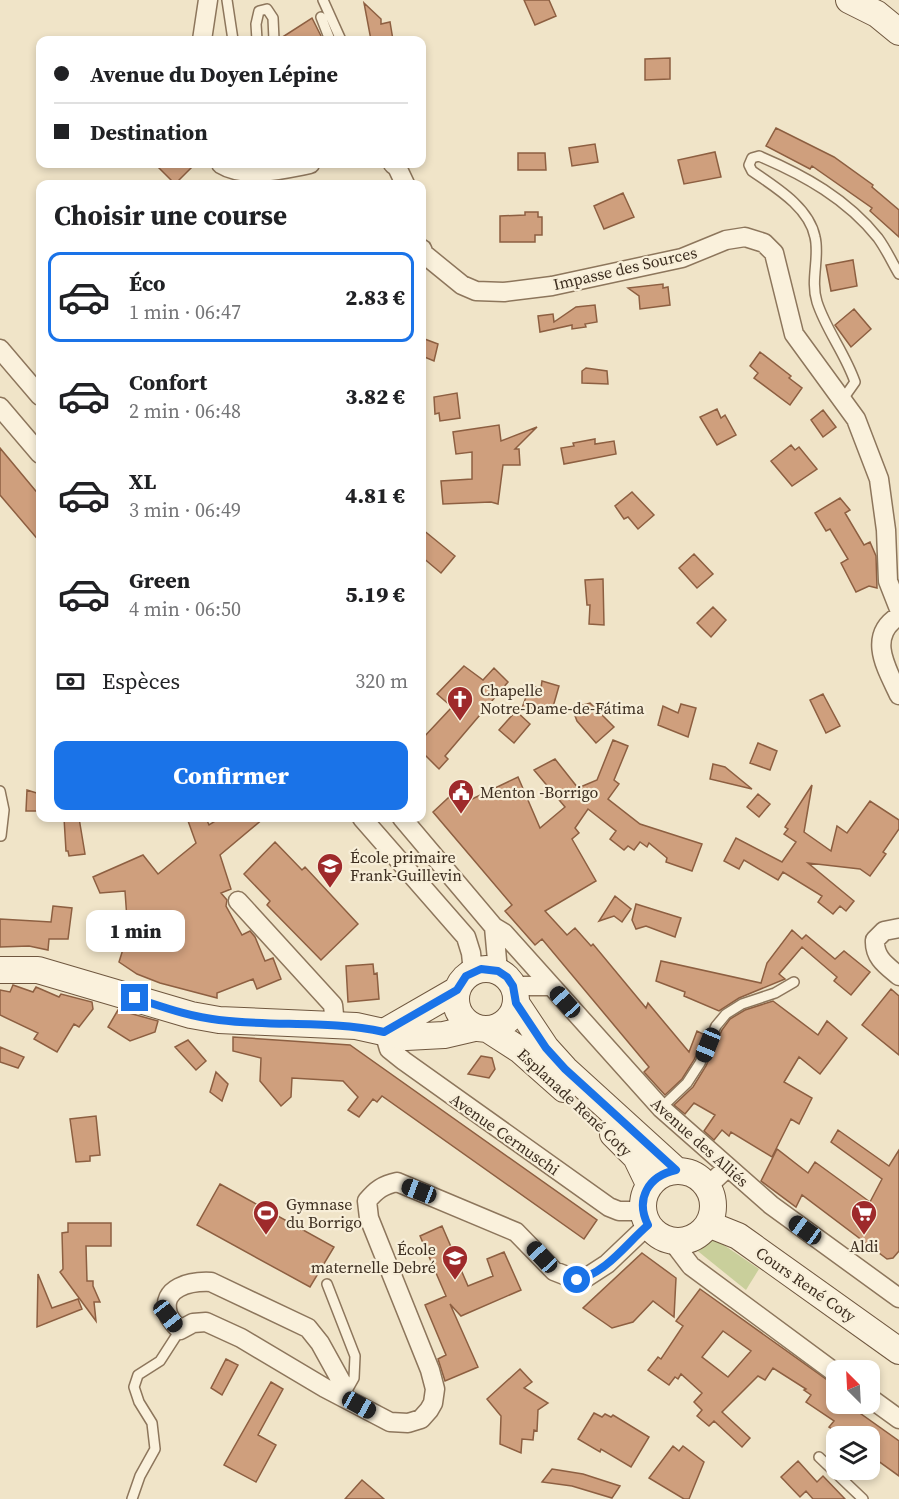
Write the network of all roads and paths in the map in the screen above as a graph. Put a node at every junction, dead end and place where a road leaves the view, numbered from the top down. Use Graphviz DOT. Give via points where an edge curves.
graph roads {
  1 [pos="208,0"];
  2 [pos="226,0"];
  3 [pos="323,0"];
  4 [pos="849,0"];
  5 [pos="268,4"];
  6 [pos="321,17"];
  7 [pos="899,32"];
  8 [pos="203,36"];
  9 [pos="232,36"];
  10 [pos="257,36"];
  11 [pos="274,36"];
  12 [pos="328,36"];
  13 [pos="339,36"];
  14 [pos="228,168"];
  15 [pos="276,168"];
  16 [pos="426,256"];
  17 [pos="899,274"];
  18 [pos="0,349"];
  19 [pos="36,391"];
  20 [pos="843,399"];
  21 [pos="0,407"];
  22 [pos="36,449"];
  23 [pos="899,609"];
  24 [pos="899,616"];
  25 [pos="899,695"];
  26 [pos="0,791"];
  27 [pos="365,822"];
  28 [pos="405,822"];
  29 [pos="2,836"];
  30 [pos="238,901"];
  31 [pos="494,927"];
  32 [pos="899,928"];
  33 [pos="0,970"];
  34 [pos="899,976"];
  35 [pos="794,982"];
  36 [pos="491,984"];
  37 [pos="550,986"];
  38 [pos="346,1025"];
  39 [pos="482,1029"];
  40 [pos="384,1032"];
  41 [pos="661,1108"];
  42 [pos="727,1168"];
  43 [pos="676,1170"];
  44 [pos="650,1184"];
  45 [pos="708,1186"];
  46 [pos="645,1218"];
  47 [pos="708,1224"];
  48 [pos="672,1240"];
  49 [pos="327,1284"];
  50 [pos="899,1298"];
  51 [pos="180,1330"];
  52 [pos="899,1351"];
  53 [pos="826,1366"];
  54 [pos="344,1396"];
  55 [pos="880,1405"];
  56 [pos="899,1419"];
  57 [pos="819,1457"];
  58 [pos="132,1499"];
  59 [pos="863,1499"];
  1 -- 8 [label="street"];
  2 -- 9 [label="lane"];
  3 -- 13 [label="lane"];
  4 -- 7 [label="street" via="877,14"];
  5 -- 10 [label="lane" via="260,11"];
  5 -- 11 [label="lane"];
  6 -- 12 [label="lane"];
  14 -- 15 [label="street"];
  16 -- 20 [label="street, Impasse des Sources" via="462,285 476,291 504,292 552,286 682,258 726,240 745,237 764,243 774,253 794,334"];
  17 -- 20 [label="lane" via="878,239 849,207 784,166 759,156 752,158 752,171 789,197 815,237 816,300 855,381"];
  18 -- 19 [label="street"];
  20 -- 23 [label="street, Impasse des Sources" via="856,419 879,479 888,581"];
  21 -- 22 [label="street"];
  24 -- 25 [label="street" via="882,634 881,656"];
  26 -- 29 [label="lane" via="4,810"];
  27 -- 36 [label="street" via="466,937"];
  28 -- 31 [label="street, Avenue des Alliés"];
  30 -- 38 [label="street" via="333,1005"];
  31 -- 36 [label="street"];
  31 -- 37 [label="street, Avenue des Alliés" via="504,933"];
  32 -- 34 [label="street" via="884,931 875,940 874,948 885,965"];
  33 -- 38 [label="street" via="38,970 219,1020"];
  35 -- 41 [label="lane" via="726,1014 687,1083"];
  36 -- 37 [label="street"];
  36 -- 39 [label="street" via="510,1018 497,1028"];
  36 -- 39 [label="street, Esplanade René Coty" via="456,1008 466,1023"];
  36 -- 40 [label="street"];
  36 -- 43 [label="street, Esplanade René Coty" via="565,1069"];
  37 -- 41 [label="street, Avenue des Alliés"];
  38 -- 40 [label="street"];
  39 -- 40 [label="street" via="406,1037"];
  39 -- 44 [label="street, Esplanade René Coty" via="520,1050 623,1144 636,1157"];
  40 -- 46 [label="street, Avenue Cernuschi" via="389,1049 404,1061 609,1207"];
  41 -- 42 [label="street, Avenue des Alliés"];
  42 -- 45 [label="street"];
  42 -- 50 [label="street, Avenue des Alliés"];
  43 -- 44 [label="street"];
  43 -- 45 [label="street" via="699,1177"];
  44 -- 46 [label="street" via="642,1202"];
  45 -- 47 [label="street" via="713,1204"];
  46 -- 48 [label="street" via="663,1238"];
  46 -- 54 [label="street" via="608,1264 577,1280 554,1270 516,1232 397,1182 385,1185 367,1201 369,1218 430,1370 435,1389 433,1403 421,1419 390,1422"];
  47 -- 48 [label="street" via="686,1240"];
  47 -- 52 [label="street, Cours René Coty" via="738,1236"];
  48 -- 53 [label="street" via="691,1266"];
  49 -- 54 [label="lane" via="355,1356 354,1378"];
  51 -- 54 [label="street" via="206,1322"];
  51 -- 54 [label="street" via="168,1316 167,1301 175,1289 193,1281 211,1282 308,1328 336,1371"];
  51 -- 58 [label="lane" via="160,1361 138,1375 134,1387 152,1423 155,1449"];
  55 -- 56 [label="street"];
  57 -- 59 [label="lane"];
}
